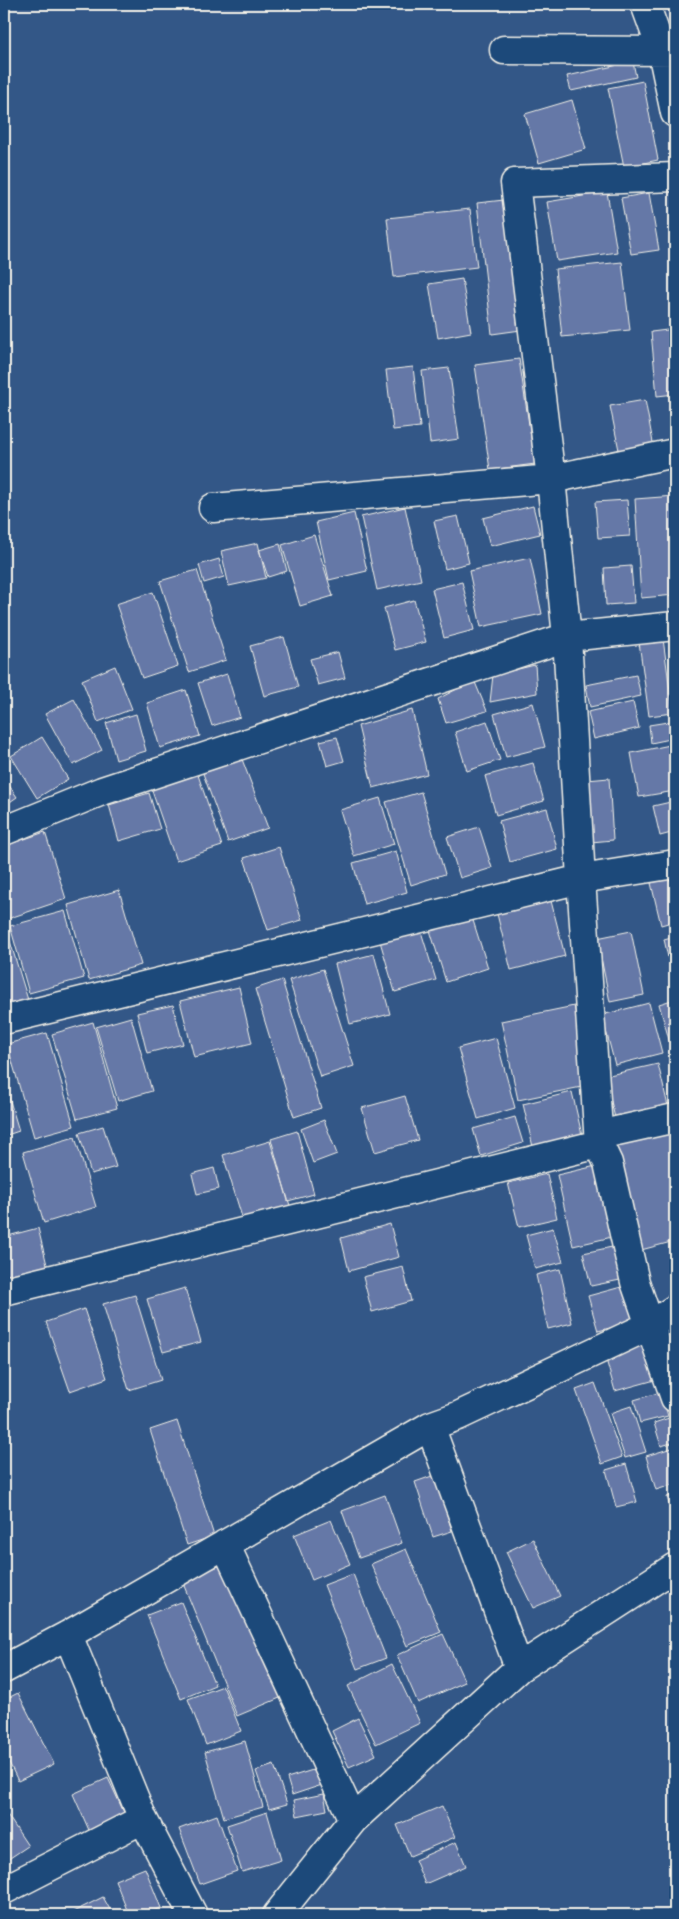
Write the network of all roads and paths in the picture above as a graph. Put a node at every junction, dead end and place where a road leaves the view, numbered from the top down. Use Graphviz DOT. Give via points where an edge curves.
graph roads {
  1 [pos="646,4"];
  2 [pos="504,50"];
  3 [pos="668,51"];
  4 [pos="675,113"];
  5 [pos="675,177"];
  6 [pos="675,453"];
  7 [pos="551,479"];
  8 [pos="213,508"];
  9 [pos="675,626"];
  10 [pos="567,637"];
  11 [pos="4,831"];
  12 [pos="675,864"];
  13 [pos="581,879"];
  14 [pos="4,1020"];
  15 [pos="675,1118"];
  16 [pos="599,1144"];
  17 [pos="4,1291"];
  18 [pos="675,1309"];
  19 [pos="651,1325"];
  20 [pos="675,1398"];
  21 [pos="430,1426"];
  22 [pos="225,1544"];
  23 [pos="675,1567"];
  24 [pos="68,1635"];
  25 [pos="518,1668"];
  26 [pos="4,1669"];
  27 [pos="143,1819"];
  28 [pos="353,1820"];
  29 [pos="4,1890"];
  30 [pos="193,1915"];
  31 [pos="277,1915"];
  1 -- 3 [label="street"];
  2 -- 3 [label="street"];
  3 -- 4 [label="street"];
  5 -- 7 [label="street" via="514,182"];
  6 -- 7 [label="street"];
  7 -- 8 [label="street"];
  7 -- 10 [label="street"];
  9 -- 10 [label="street"];
  10 -- 11 [label="street" via="102,791"];
  10 -- 13 [label="street"];
  12 -- 13 [label="street"];
  13 -- 14 [label="street"];
  13 -- 16 [label="street"];
  15 -- 16 [label="street" via="603,1134"];
  16 -- 17 [label="street"];
  16 -- 19 [label="street" via="608,1163 636,1282"];
  18 -- 19 [label="street"];
  19 -- 20 [label="street"];
  19 -- 21 [label="street" via="458,1416"];
  21 -- 22 [label="street"];
  21 -- 25 [label="street"];
  22 -- 24 [label="street"];
  22 -- 28 [label="street"];
  23 -- 25 [label="street"];
  24 -- 26 [label="street"];
  24 -- 27 [label="street"];
  25 -- 28 [label="street"];
  27 -- 29 [label="street"];
  27 -- 30 [label="street"];
  28 -- 31 [label="street"];
}
